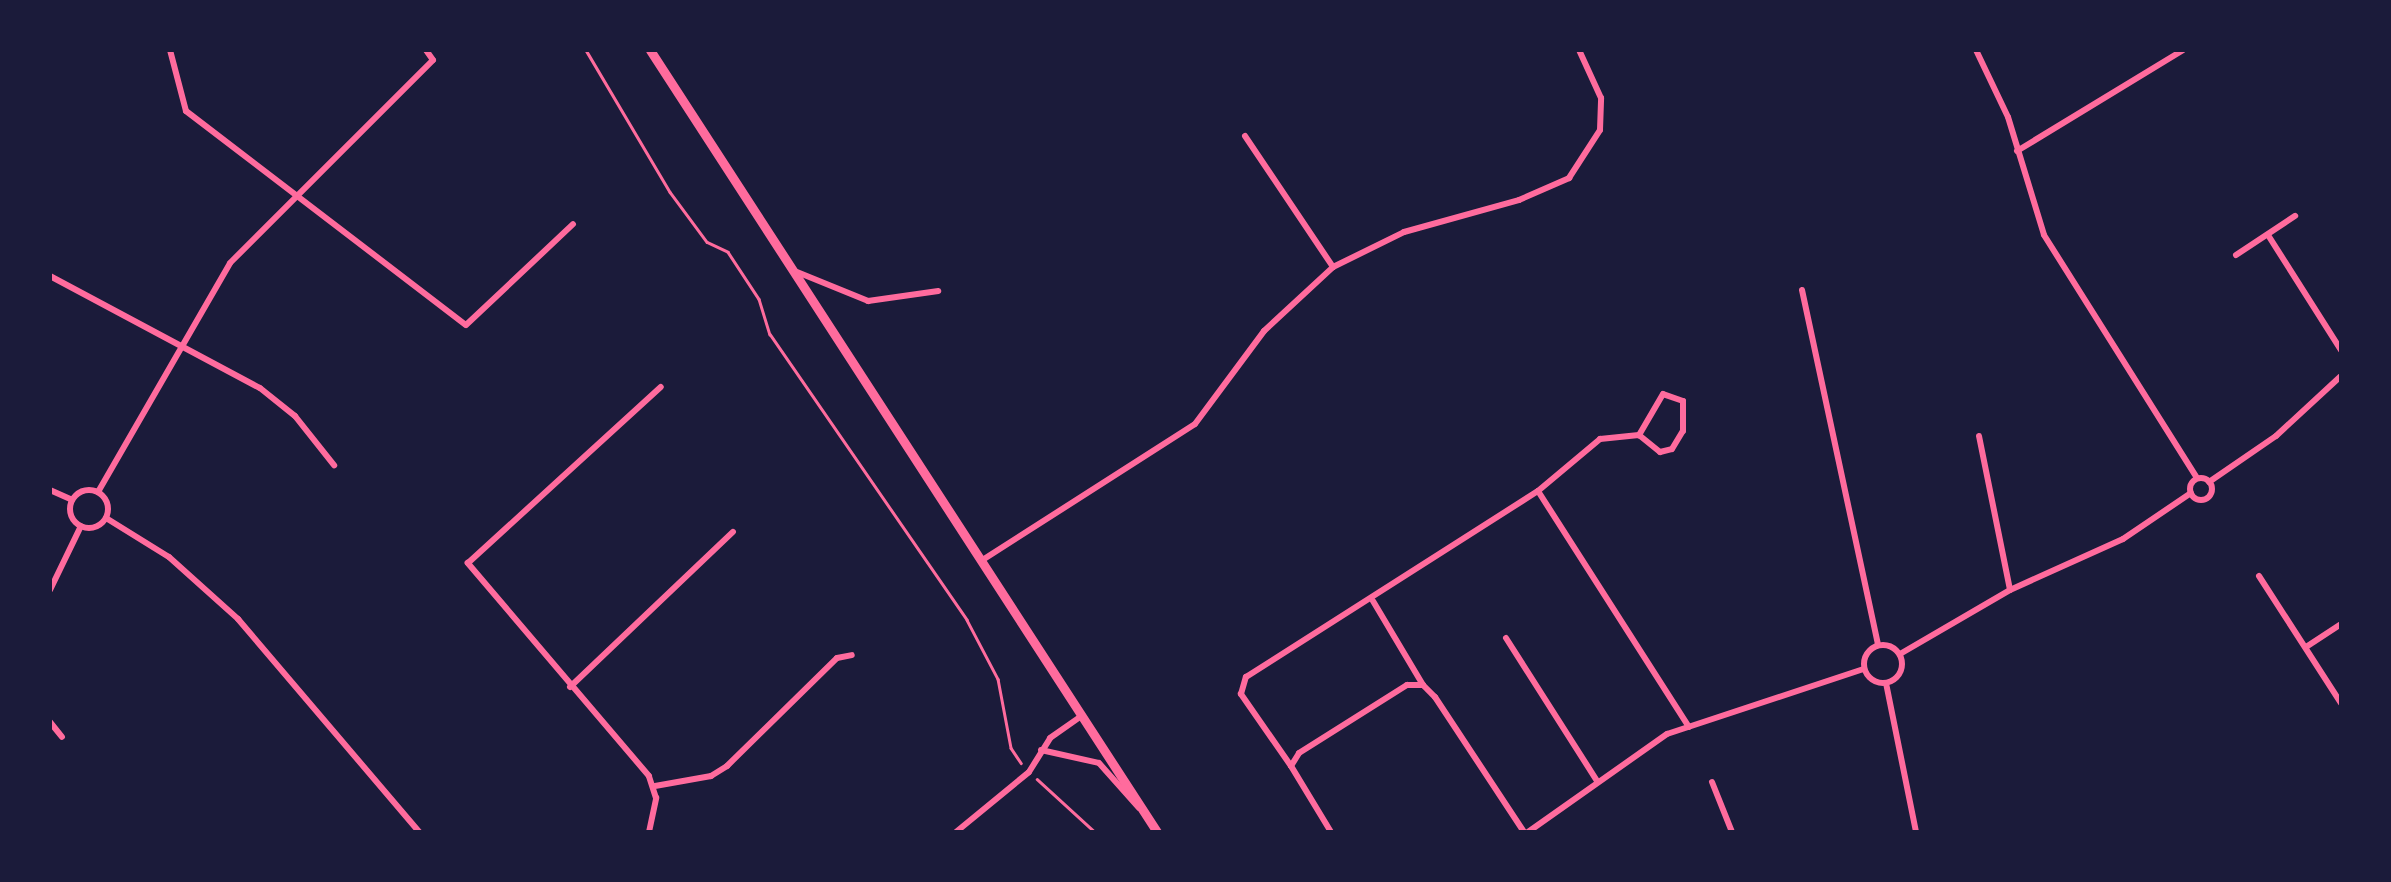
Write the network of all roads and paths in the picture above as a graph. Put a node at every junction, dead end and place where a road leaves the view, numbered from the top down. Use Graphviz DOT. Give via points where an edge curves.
graph roads {
  1 [pos="170,50"];
  2 [pos="426,50"];
  3 [pos="586,50"];
  4 [pos="650,50"];
  5 [pos="1579,50"];
  6 [pos="1976,50"];
  7 [pos="2183,50"];
  8 [pos="1245,136"];
  9 [pos="2017,151"];
  10 [pos="298,196"];
  11 [pos="2295,216"];
  12 [pos="574,224"];
  13 [pos="2268,234"];
  14 [pos="2236,255"];
  15 [pos="1333,267"];
  16 [pos="796,272"];
  17 [pos="50,276"];
  18 [pos="1802,290"];
  19 [pos="938,291"];
  20 [pos="180,344"];
  21 [pos="2341,350"];
  22 [pos="2341,376"];
  23 [pos="661,387"];
  24 [pos="1639,435"];
  25 [pos="1979,436"];
  26 [pos="334,465"];
  27 [pos="2197,478"];
  28 [pos="2210,482"];
  29 [pos="50,490"];
  30 [pos="1538,491"];
  31 [pos="98,492"];
  32 [pos="2191,492"];
  33 [pos="72,500"];
  34 [pos="106,518"];
  35 [pos="81,526"];
  36 [pos="733,532"];
  37 [pos="984,559"];
  38 [pos="2259,576"];
  39 [pos="50,590"];
  40 [pos="2010,590"];
  41 [pos="1373,601"];
  42 [pos="2341,624"];
  43 [pos="1506,638"];
  44 [pos="1878,645"];
  45 [pos="2306,647"];
  46 [pos="1900,654"];
  47 [pos="852,655"];
  48 [pos="1864,669"];
  49 [pos="1886,683"];
  50 [pos="1422,685"];
  51 [pos="570,687"];
  52 [pos="2341,703"];
  53 [pos="1084,714"];
  54 [pos="50,722"];
  55 [pos="1689,727"];
  56 [pos="62,737"];
  57 [pos="1041,750"];
  58 [pos="1290,766"];
  59 [pos="1028,772"];
  60 [pos="1597,781"];
  61 [pos="1712,782"];
  62 [pos="655,786"];
  63 [pos="1144,812"];
  64 [pos="419,832"];
  65 [pos="649,832"];
  66 [pos="956,832"];
  67 [pos="1095,832"];
  68 [pos="1157,832"];
  69 [pos="1332,832"];
  70 [pos="1526,832"];
  71 [pos="1732,832"];
  72 [pos="1916,832"];
  1 -- 10 [label="street" via="186,111"];
  2 -- 10 [label="street" via="434,60"];
  3 -- 59 [label="path" via="670,192 707,242 728,252 759,299 770,334 967,620 1006,702 1011,748"];
  4 -- 16 [label="main road"];
  5 -- 15 [label="street" via="1601,98 1600,130 1569,178 1519,200 1404,232"];
  6 -- 9 [label="street" via="1995,83"];
  7 -- 9 [label="street"];
  8 -- 15 [label="street"];
  9 -- 27 [label="street" via="2044,235"];
  10 -- 12 [label="street" via="466,324"];
  10 -- 20 [label="street" via="230,263"];
  11 -- 13 [label="street"];
  13 -- 14 [label="street"];
  13 -- 21 [label="street"];
  15 -- 37 [label="street" via="1264,331 1195,424"];
  16 -- 19 [label="street" via="868,301"];
  16 -- 37 [label="main road"];
  17 -- 20 [label="street"];
  18 -- 44 [label="street"];
  20 -- 26 [label="street" via="260,388 295,416"];
  20 -- 31 [label="street"];
  22 -- 28 [label="street" via="2276,436"];
  23 -- 51 [label="street" via="468,563"];
  24 -- 24 [label="street" via="1660,452 1672,449 1684,432 1683,401 1662,394"];
  24 -- 30 [label="street" via="1600,439"];
  25 -- 40 [label="street"];
  27 -- 28 [label="street"];
  27 -- 32 [label="street"];
  28 -- 32 [label="street" via="2208,498"];
  29 -- 33 [label="street"];
  30 -- 41 [label="street"];
  30 -- 55 [label="street"];
  31 -- 33 [label="street" via="85,490"];
  31 -- 34 [label="street" via="108,502"];
  32 -- 40 [label="street" via="2123,539"];
  33 -- 35 [label="street" via="71,516"];
  34 -- 35 [label="street" via="96,527"];
  34 -- 64 [label="street" via="168,558 238,620"];
  35 -- 39 [label="street"];
  36 -- 51 [label="street"];
  37 -- 53 [label="main road"];
  38 -- 45 [label="street"];
  40 -- 46 [label="street"];
  41 -- 50 [label="street"];
  41 -- 58 [label="street" via="1360,602 1242,682 1245,702"];
  42 -- 45 [label="street"];
  43 -- 60 [label="street"];
  44 -- 46 [label="street"];
  44 -- 48 [label="street" via="1866,654"];
  45 -- 52 [label="street"];
  46 -- 49 [label="street" via="1901,673"];
  47 -- 62 [label="street" via="837,658 711,776"];
  48 -- 49 [label="street"];
  48 -- 55 [label="street"];
  49 -- 72 [label="street"];
  50 -- 58 [label="street" via="1407,685"];
  50 -- 70 [label="street"];
  51 -- 62 [label="street"];
  53 -- 57 [label="street"];
  53 -- 63 [label="main road"];
  54 -- 56 [label="street"];
  55 -- 60 [label="street"];
  57 -- 59 [label="street"];
  57 -- 63 [label="street" via="1099,763"];
  58 -- 69 [label="street"];
  59 -- 66 [label="street"];
  59 -- 67 [label="path"];
  60 -- 70 [label="street"];
  61 -- 71 [label="street"];
  62 -- 65 [label="street"];
  63 -- 68 [label="main road"];
}
